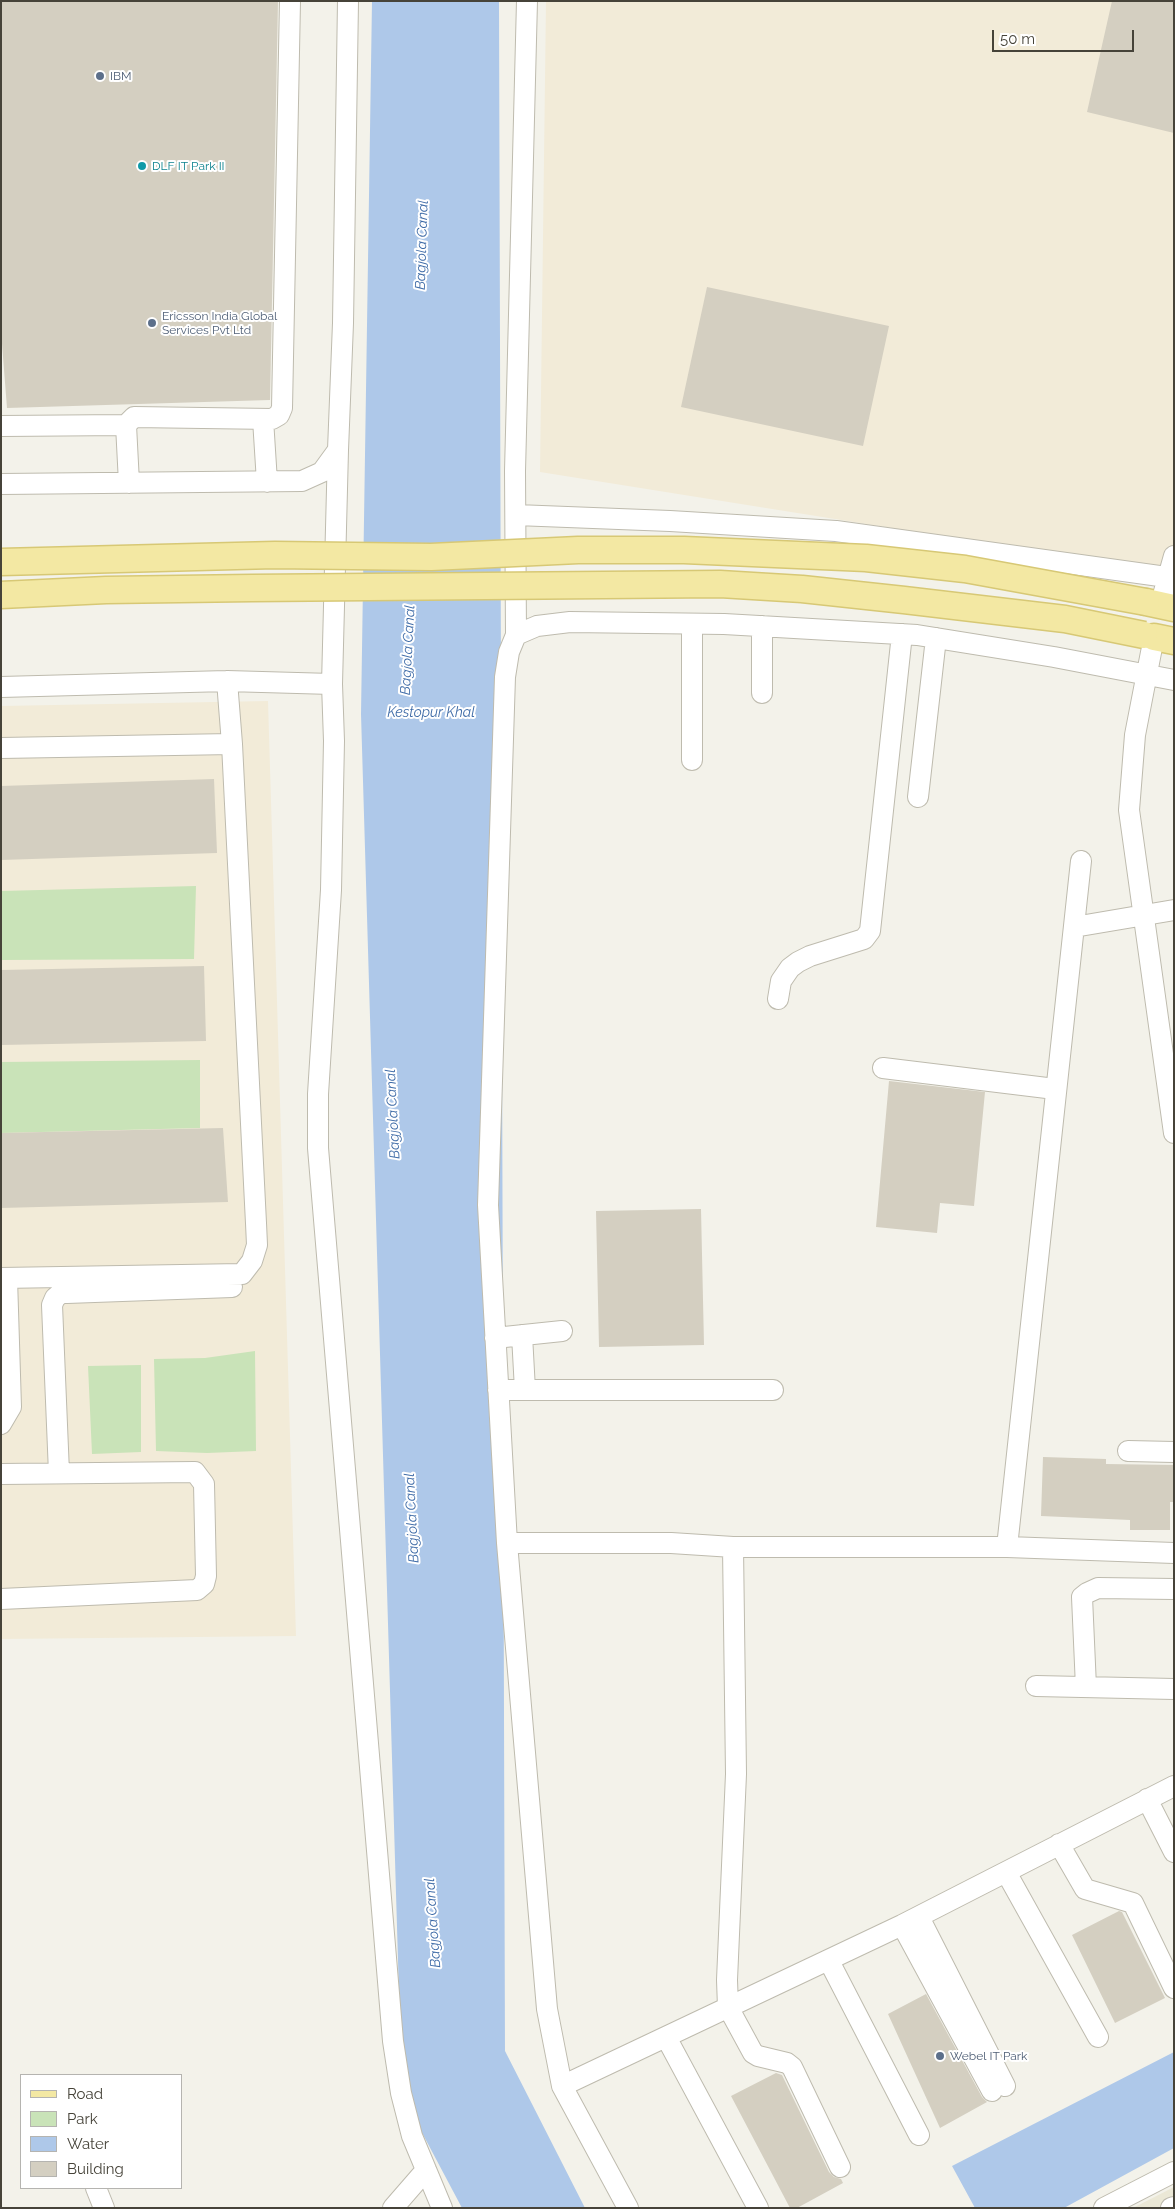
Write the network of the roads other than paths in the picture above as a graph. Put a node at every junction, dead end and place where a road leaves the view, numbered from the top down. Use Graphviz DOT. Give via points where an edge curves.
graph roads {
  1 [pos="290,1"];
  2 [pos="348,1"];
  3 [pos="527,1"];
  4 [pos="263,419"];
  5 [pos="126,425"];
  6 [pos="1,426"];
  7 [pos="338,450"];
  8 [pos="267,482"];
  9 [pos="129,483"];
  10 [pos="1,484"];
  11 [pos="516,515"];
  12 [pos="1174,556"];
  13 [pos="1,562"];
  14 [pos="1171,577"];
  15 [pos="1,595"];
  16 [pos="1160,605"];
  17 [pos="692,624"];
  18 [pos="762,626"];
  19 [pos="902,634"];
  20 [pos="516,635"];
  21 [pos="1157,637"];
  22 [pos="936,638"];
  23 [pos="1146,674"];
  24 [pos="1174,680"];
  25 [pos="227,681"];
  26 [pos="332,684"];
  27 [pos="1,687"];
  28 [pos="762,693"];
  29 [pos="232,744"];
  30 [pos="1,748"];
  31 [pos="692,760"];
  32 [pos="918,797"];
  33 [pos="1081,861"];
  34 [pos="1174,910"];
  35 [pos="1143,915"];
  36 [pos="1074,927"];
  37 [pos="778,999"];
  38 [pos="883,1068"];
  39 [pos="1055,1089"];
  40 [pos="1174,1133"];
  41 [pos="265,1213"];
  42 [pos="4,1278"];
  43 [pos="562,1332"];
  44 [pos="522,1335"];
  45 [pos="495,1338"];
  46 [pos="498,1390"];
  47 [pos="525,1390"];
  48 [pos="773,1390"];
  49 [pos="1,1424"];
  50 [pos="1128,1451"];
  51 [pos="1174,1452"];
  52 [pos="59,1473"];
  53 [pos="1,1474"];
  54 [pos="507,1543"];
  55 [pos="1007,1546"];
  56 [pos="733,1548"];
  57 [pos="1174,1553"];
  58 [pos="1174,1589"];
  59 [pos="1,1599"];
  60 [pos="1036,1686"];
  61 [pos="1086,1687"];
  62 [pos="1174,1689"];
  63 [pos="1172,1789"];
  64 [pos="1146,1799"];
  65 [pos="1059,1844"];
  66 [pos="1174,1852"];
  67 [pos="1006,1872"];
  68 [pos="911,1921"];
  69 [pos="829,1961"];
  70 [pos="1174,1988"];
  71 [pos="728,2008"];
  72 [pos="666,2037"];
  73 [pos="1098,2037"];
  74 [pos="562,2086"];
  75 [pos="999,2088"];
  76 [pos="919,2135"];
  77 [pos="840,2167"];
  78 [pos="426,2170"];
  79 [pos="1174,2172"];
  80 [pos="96,2189"];
  81 [pos="104,2208"];
  82 [pos="393,2208"];
  83 [pos="442,2208"];
  84 [pos="628,2208"];
  85 [pos="758,2208"];
  86 [pos="1104,2208"];
  1 -- 4 [label="street" via="282,408 279,415"];
  2 -- 7 [label="street"];
  3 -- 11 [label="street"];
  4 -- 5 [label="street" via="134,417"];
  4 -- 8 [label="street"];
  5 -- 6 [label="street"];
  5 -- 9 [label="street"];
  7 -- 8 [label="street" via="322,472 302,481"];
  7 -- 26 [label="street"];
  8 -- 9 [label="street"];
  9 -- 10 [label="street"];
  11 -- 14 [label="street" via="836,531"];
  11 -- 20 [label="street"];
  12 -- 14 [label="street"];
  13 -- 16 [label="main road, bridge" via="275,556 431,557 578,550 684,550 866,558 945,566"];
  14 -- 16 [label="street"];
  15 -- 21 [label="main road, bridge" via="106,590 720,584 802,589 1065,619"];
  17 -- 18 [label="street"];
  17 -- 20 [label="street" via="570,622 537,626"];
  17 -- 31 [label="street"];
  18 -- 19 [label="street"];
  18 -- 28 [label="street"];
  19 -- 22 [label="street"];
  19 -- 37 [label="street" via="870,931 864,939 798,962 781,982"];
  20 -- 45 [label="street" via="509,652 506,677 488,1205"];
  21 -- 23 [label="street"];
  22 -- 23 [label="street"];
  22 -- 32 [label="street"];
  23 -- 24 [label="street"];
  23 -- 35 [label="street" via="1134,736 1129,788 1131,833"];
  25 -- 26 [label="street"];
  25 -- 27 [label="street"];
  25 -- 29 [label="street"];
  26 -- 78 [label="street" via="331,890 318,1148 393,2041 412,2136"];
  29 -- 30 [label="street"];
  29 -- 42 [label="street" via="257,1245 252,1261 242,1274"];
  33 -- 36 [label="street"];
  34 -- 35 [label="street"];
  35 -- 36 [label="street"];
  35 -- 40 [label="street"];
  36 -- 39 [label="street"];
  38 -- 39 [label="street"];
  39 -- 55 [label="street"];
  41 -- 52 [label="street" via="266,1263 258,1274 240,1286 61,1293 55,1298 52,1305"];
  42 -- 49 [label="street" via="11,1407"];
  43 -- 44 [label="street"];
  44 -- 45 [label="street"];
  44 -- 47 [label="street"];
  45 -- 46 [label="street"];
  46 -- 47 [label="street"];
  46 -- 54 [label="street"];
  47 -- 48 [label="street"];
  50 -- 51 [label="street"];
  52 -- 53 [label="street"];
  52 -- 59 [label="street" via="195,1472 204,1484 204,1584 197,1590"];
  54 -- 56 [label="street" via="671,1543"];
  54 -- 74 [label="street" via="547,2009"];
  55 -- 56 [label="street"];
  55 -- 57 [label="street"];
  56 -- 71 [label="street" via="736,1774"];
  58 -- 61 [label="street" via="1098,1588 1082,1598"];
  60 -- 61 [label="street"];
  61 -- 62 [label="street"];
  63 -- 64 [label="street"];
  64 -- 65 [label="street"];
  64 -- 66 [label="street"];
  65 -- 67 [label="street"];
  65 -- 70 [label="street" via="1085,1889 1133,1903"];
  67 -- 68 [label="street"];
  67 -- 73 [label="street"];
  68 -- 69 [label="street"];
  68 -- 75 [label="street"];
  69 -- 71 [label="street"];
  69 -- 76 [label="street"];
  71 -- 72 [label="street"];
  71 -- 77 [label="street" via="753,2053 792,2067"];
  72 -- 74 [label="street"];
  72 -- 85 [label="street"];
  74 -- 84 [label="street"];
  78 -- 82 [label="street"];
  78 -- 83 [label="street"];
  79 -- 86 [label="street"];
  80 -- 81 [label="street"];
}
